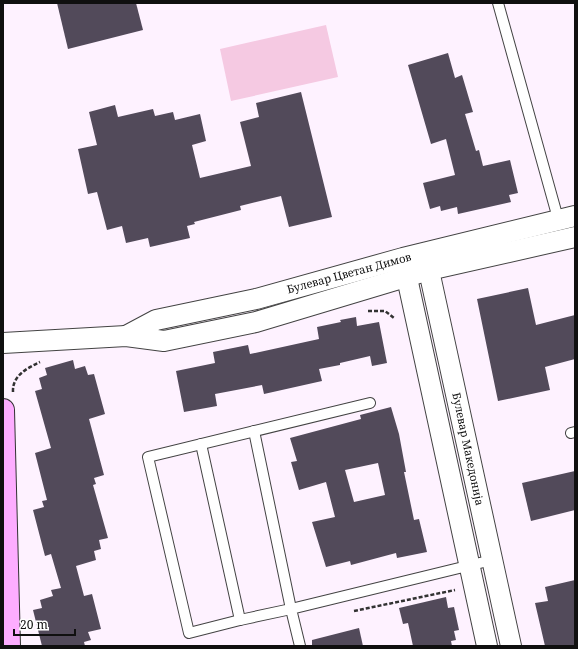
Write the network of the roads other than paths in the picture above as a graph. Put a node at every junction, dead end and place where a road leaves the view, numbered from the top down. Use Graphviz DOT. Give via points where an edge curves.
graph roads {
  1 [pos="498,3"];
  2 [pos="567,218"];
  3 [pos="570,238"];
  4 [pos="427,261"];
  5 [pos="405,267"];
  6 [pos="3,343"];
  7 [pos="370,403"];
  8 [pos="3,410"];
  9 [pos="254,431"];
  10 [pos="201,444"];
  11 [pos="492,560"];
  12 [pos="470,565"];
  13 [pos="291,609"];
  14 [pos="240,620"];
  15 [pos="9,646"];
  16 [pos="300,646"];
  17 [pos="487,646"];
  18 [pos="511,646"];
  1 -- 2 [label="lane"];
  2 -- 3 [label="lane"];
  2 -- 4 [label="street, Булевар Цветан Димов"];
  3 -- 4 [label="street, Булевар Цветан Димов"];
  4 -- 5 [label="street, Булевар Цветан Димов"];
  4 -- 11 [label="street, Булевар Македонија"];
  5 -- 6 [label="street, Булевар Цветан Димов" via="156,320 126,336"];
  5 -- 12 [label="street, Булевар Македонија"];
  7 -- 9 [label="lane"];
  8 -- 15 [label="main road"];
  9 -- 10 [label="lane"];
  9 -- 13 [label="lane"];
  10 -- 14 [label="lane"];
  10 -- 14 [label="lane" via="148,457 189,632"];
  11 -- 12 [label="lane"];
  11 -- 18 [label="street, Булевар Македонија"];
  12 -- 13 [label="lane"];
  12 -- 17 [label="street, Булевар Македонија"];
  13 -- 14 [label="lane"];
  13 -- 16 [label="lane"];
}
